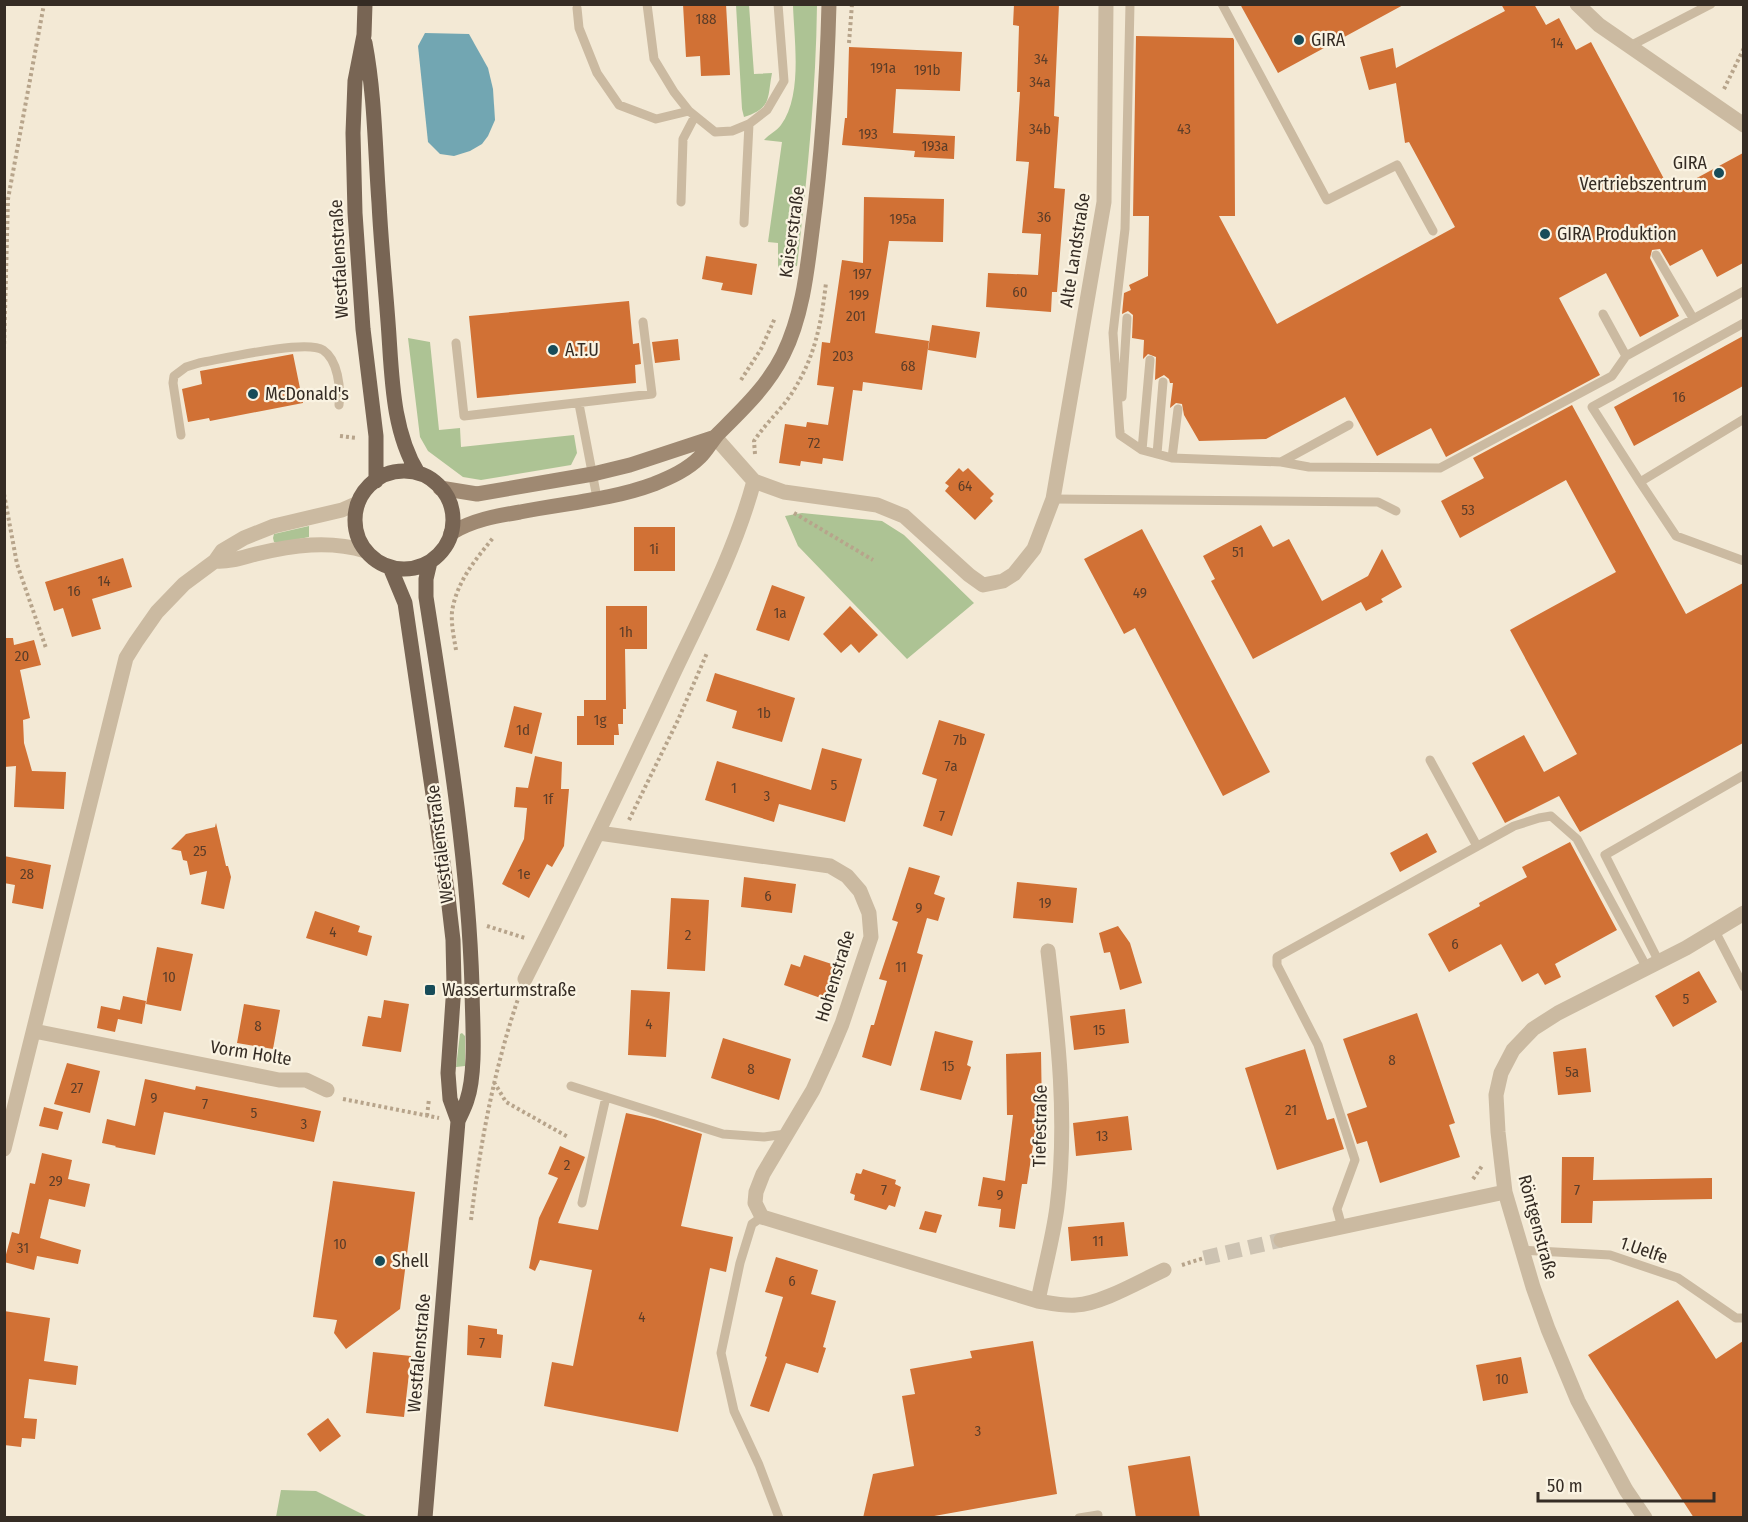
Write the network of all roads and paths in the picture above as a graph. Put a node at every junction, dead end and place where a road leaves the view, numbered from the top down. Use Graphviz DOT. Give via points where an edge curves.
graph roads {
  1 [pos="44,4"];
  2 [pos="365,4"];
  3 [pos="647,4"];
  4 [pos="778,4"];
  5 [pos="829,4"];
  6 [pos="1106,4"];
  7 [pos="1131,4"];
  8 [pos="1222,4"];
  9 [pos="1711,4"];
  10 [pos="1578,5"];
  11 [pos="577,8"];
  12 [pos="364,35"];
  13 [pos="1630,46"];
  14 [pos="1743,48"];
  15 [pos="1716,106"];
  16 [pos="692,113"];
  17 [pos="749,124"];
  18 [pos="1743,125"];
  19 [pos="681,202"];
  20 [pos="744,223"];
  21 [pos="1433,231"];
  22 [pos="1656,255"];
  23 [pos="1743,291"];
  24 [pos="777,314"];
  25 [pos="1603,314"];
  26 [pos="1127,318"];
  27 [pos="1693,318"];
  28 [pos="643,322"];
  29 [pos="1743,323"];
  30 [pos="456,343"];
  31 [pos="4,350"];
  32 [pos="1626,356"];
  33 [pos="1150,360"];
  34 [pos="1163,382"];
  35 [pos="735,388"];
  36 [pos="791,394"];
  37 [pos="579,404"];
  38 [pos="339,405"];
  39 [pos="1178,409"];
  40 [pos="1743,419"];
  41 [pos="1349,425"];
  42 [pos="181,435"];
  43 [pos="1120,435"];
  44 [pos="340,436"];
  45 [pos="364,437"];
  46 [pos="716,437"];
  47 [pos="1142,450"];
  48 [pos="1157,454"];
  49 [pos="1172,458"];
  50 [pos="758,460"];
  51 [pos="1281,462"];
  52 [pos="418,473"];
  53 [pos="593,474"];
  54 [pos="376,481"];
  55 [pos="754,481"];
  56 [pos="1640,482"];
  57 [pos="440,488"];
  58 [pos="4,494"];
  59 [pos="597,498"];
  60 [pos="1053,499"];
  61 [pos="358,503"];
  62 [pos="785,506"];
  63 [pos="1395,512"];
  64 [pos="451,533"];
  65 [pos="494,536"];
  66 [pos="366,551"];
  67 [pos="873,560"];
  68 [pos="215,561"];
  69 [pos="1743,561"];
  70 [pos="430,562"];
  71 [pos="390,567"];
  72 [pos="46,648"];
  73 [pos="456,652"];
  74 [pos="1430,760"];
  75 [pos="1743,775"];
  76 [pos="599,833"];
  77 [pos="1477,846"];
  78 [pos="1743,913"];
  79 [pos="486,915"];
  80 [pos="1715,931"];
  81 [pos="543,944"];
  82 [pos="1048,951"];
  83 [pos="1653,965"];
  84 [pos="525,979"];
  85 [pos="1743,987"];
  86 [pos="34,1031"];
  87 [pos="571,1086"];
  88 [pos="327,1090"];
  89 [pos="606,1097"];
  90 [pos="486,1119"];
  91 [pos="458,1121"];
  92 [pos="786,1134"];
  93 [pos="4,1149"];
  94 [pos="1505,1192"];
  95 [pos="582,1203"];
  96 [pos="762,1217"];
  97 [pos="1342,1227"];
  98 [pos="1281,1240"];
  99 [pos="1521,1250"];
  100 [pos="1164,1270"];
  101 [pos="1038,1301"];
  102 [pos="1743,1318"];
  103 [pos="1098,1515"];
  104 [pos="425,1518"];
  105 [pos="778,1518"];
  106 [pos="1079,1518"];
  107 [pos="1645,1518"];
  1 -- 31 [label="path" via="8,199"];
  2 -- 12 [label="main road, Westfalenstraße"];
  3 -- 16 [label="lane" via="654,58"];
  4 -- 17 [label="lane" via="784,81 767,110"];
  5 -- 46 [label="main road, Kaiserstraße" via="823,136 809,259 798,313 774,371"];
  6 -- 60 [label="street, Alte Landstraße" via="1104,202"];
  7 -- 43 [label="lane" via="1125,229 1113,333"];
  8 -- 21 [label="lane" via="1328,200 1397,165"];
  9 -- 13 [label="lane"];
  10 -- 13 [label="street"];
  11 -- 16 [label="lane" via="579,28 597,73 620,105 656,119"];
  12 -- 52 [label="main road, Westfalenstraße" via="372,84 392,380 400,432"];
  12 -- 54 [label="main road, Westfalenstraße" via="355,81 355,213 376,436"];
  13 -- 15 [label="street"];
  14 -- 15 [label="path"];
  15 -- 18 [label="street"];
  16 -- 17 [label="lane" via="715,132"];
  16 -- 19 [label="lane" via="683,140"];
  17 -- 20 [label="lane"];
  22 -- 27 [label="lane"];
  23 -- 27 [label="lane"];
  24 -- 35 [label="path" via="761,349"];
  25 -- 32 [label="lane"];
  26 -- 43 [label="lane"];
  27 -- 32 [label="lane"];
  28 -- 37 [label="lane" via="652,394"];
  29 -- 56 [label="lane" via="1592,408"];
  30 -- 37 [label="lane" via="464,416"];
  32 -- 51 [label="lane" via="1612,376 1440,468 1309,467"];
  33 -- 47 [label="lane"];
  34 -- 48 [label="lane"];
  36 -- 50 [label="path" via="754,441"];
  37 -- 53 [label="lane"];
  38 -- 42 [label="lane" via="338,377 331,357 321,348 291,347 200,363 174,376"];
  39 -- 49 [label="lane"];
  40 -- 56 [label="lane"];
  41 -- 51 [label="lane"];
  43 -- 47 [label="lane"];
  44 -- 45 [label="path"];
  46 -- 53 [label="main road, Kaiserstraße"];
  46 -- 55 [label="street, Alte Landstraße"];
  46 -- 59 [label="main road, Kaiserstraße" via="684,470 650,485"];
  47 -- 48 [label="lane"];
  48 -- 49 [label="lane"];
  49 -- 51 [label="lane"];
  52 -- 54 [label="main road" via="387,474"];
  52 -- 57 [label="main road"];
  53 -- 57 [label="main road, Kaiserstraße" via="477,494"];
  53 -- 59 [label="lane"];
  54 -- 61 [label="main road"];
  55 -- 60 [label="street, Alte Landstraße" via="784,492 877,505 903,516 983,585 1014,574 1034,549"];
  55 -- 76 [label="street" via="720,576"];
  56 -- 69 [label="lane" via="1676,536"];
  57 -- 64 [label="main road" via="452,509"];
  58 -- 72 [label="path" via="17,564"];
  59 -- 64 [label="main road, Kaiserstraße" via="491,517"];
  60 -- 63 [label="lane" via="1378,502"];
  61 -- 66 [label="main road" via="355,523"];
  61 -- 68 [label="street" via="244,538 222,550"];
  62 -- 67 [label="path"];
  64 -- 70 [label="main road" via="440,554"];
  65 -- 73 [label="path" via="459,585 452,614"];
  66 -- 68 [label="street" via="318,543 229,562"];
  66 -- 71 [label="main road"];
  68 -- 86 [label="street" via="164,604 126,658"];
  70 -- 71 [label="main road" via="418,568"];
  70 -- 91 [label="main road, Westfalenstraße" via="426,597 454,788 470,935 472,1075"];
  71 -- 91 [label="main road, Westfalenstraße" via="405,603 450,907 454,985 448,1073 450,1099"];
  74 -- 77 [label="lane"];
  75 -- 83 [label="lane" via="1605,855"];
  76 -- 81 [label="street"];
  76 -- 92 [label="street, Hohenstraße" via="830,866 847,876 860,891 869,913 871,937 829,1055"];
  77 -- 83 [label="lane" via="1514,826 1551,816 1577,839"];
  77 -- 97 [label="lane" via="1277,957 1318,1045 1355,1160 1337,1209"];
  78 -- 80 [label="street, Röntgenstraße"];
  79 -- 81 [label="path" via="488,927"];
  80 -- 83 [label="street, Röntgenstraße"];
  80 -- 85 [label="lane"];
  81 -- 84 [label="street"];
  82 -- 101 [label="street, Tiefestraße" via="1060,1054 1062,1132 1057,1207"];
  83 -- 94 [label="street, Röntgenstraße" via="1558,1013 1533,1029 1513,1050 1501,1073 1496,1095"];
  84 -- 90 [label="path" via="509,1025"];
  86 -- 88 [label="street, Vorm Holte" via="279,1080 306,1080"];
  86 -- 93 [label="street"];
  87 -- 89 [label="lane"];
  88 -- 91 [label="path" via="342,1099"];
  89 -- 92 [label="lane" via="723,1134"];
  89 -- 95 [label="lane"];
  91 -- 104 [label="main road, Westfalenstraße"];
  92 -- 96 [label="street, Hohenstraße" via="756,1192 755,1203"];
  94 -- 97 [label="street"];
  94 -- 99 [label="street, Röntgenstraße"];
  96 -- 101 [label="street"];
  96 -- 105 [label="lane" via="752,1224 740,1263 721,1353 734,1411"];
  97 -- 98 [label="street"];
  99 -- 102 [label="lane, 1.Uelfe" via="1610,1255 1678,1278 1736,1318"];
  99 -- 107 [label="street, Röntgenstraße" via="1578,1401"];
  100 -- 101 [label="street" via="1093,1302 1059,1305"];
  103 -- 106 [label="lane"];
}
